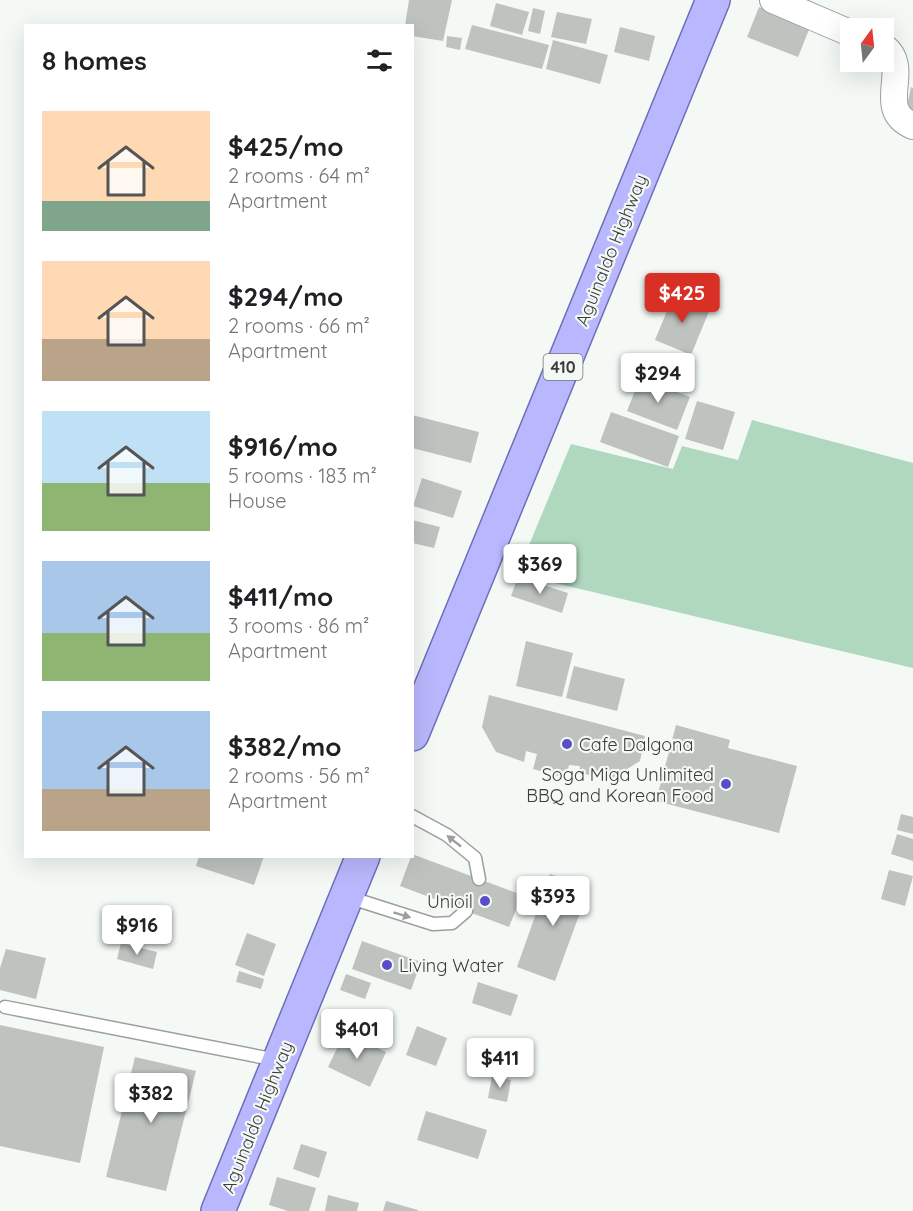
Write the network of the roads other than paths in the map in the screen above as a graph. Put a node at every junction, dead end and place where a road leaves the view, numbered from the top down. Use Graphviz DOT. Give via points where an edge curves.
graph roads {
  1 [pos="713,0"];
  2 [pos="773,0"];
  3 [pos="840,29"];
  4 [pos="894,51"];
  5 [pos="913,126"];
  6 [pos="414,729"];
  7 [pos="414,817"];
  8 [pos="362,858"];
  9 [pos="479,879"];
  10 [pos="346,897"];
  11 [pos="466,911"];
  12 [pos="4,1007"];
  13 [pos="280,1061"];
  14 [pos="218,1211"];
  1 -- 6 [label="main road, Aguinaldo Highway / 410"];
  2 -- 3 [label="street"];
  4 -- 5 [label="street" via="905,63 907,76 898,114"];
  9 -- 7 [label="lane, one-way" via="475,858 447,835"];
  8 -- 10 [label="main road, Aguinaldo Highway"];
  10 -- 11 [label="lane, one-way" via="433,924 452,923"];
  10 -- 13 [label="main road, Aguinaldo Highway"];
  12 -- 13 [label="lane"];
  13 -- 14 [label="main road, Aguinaldo Highway"];
}
